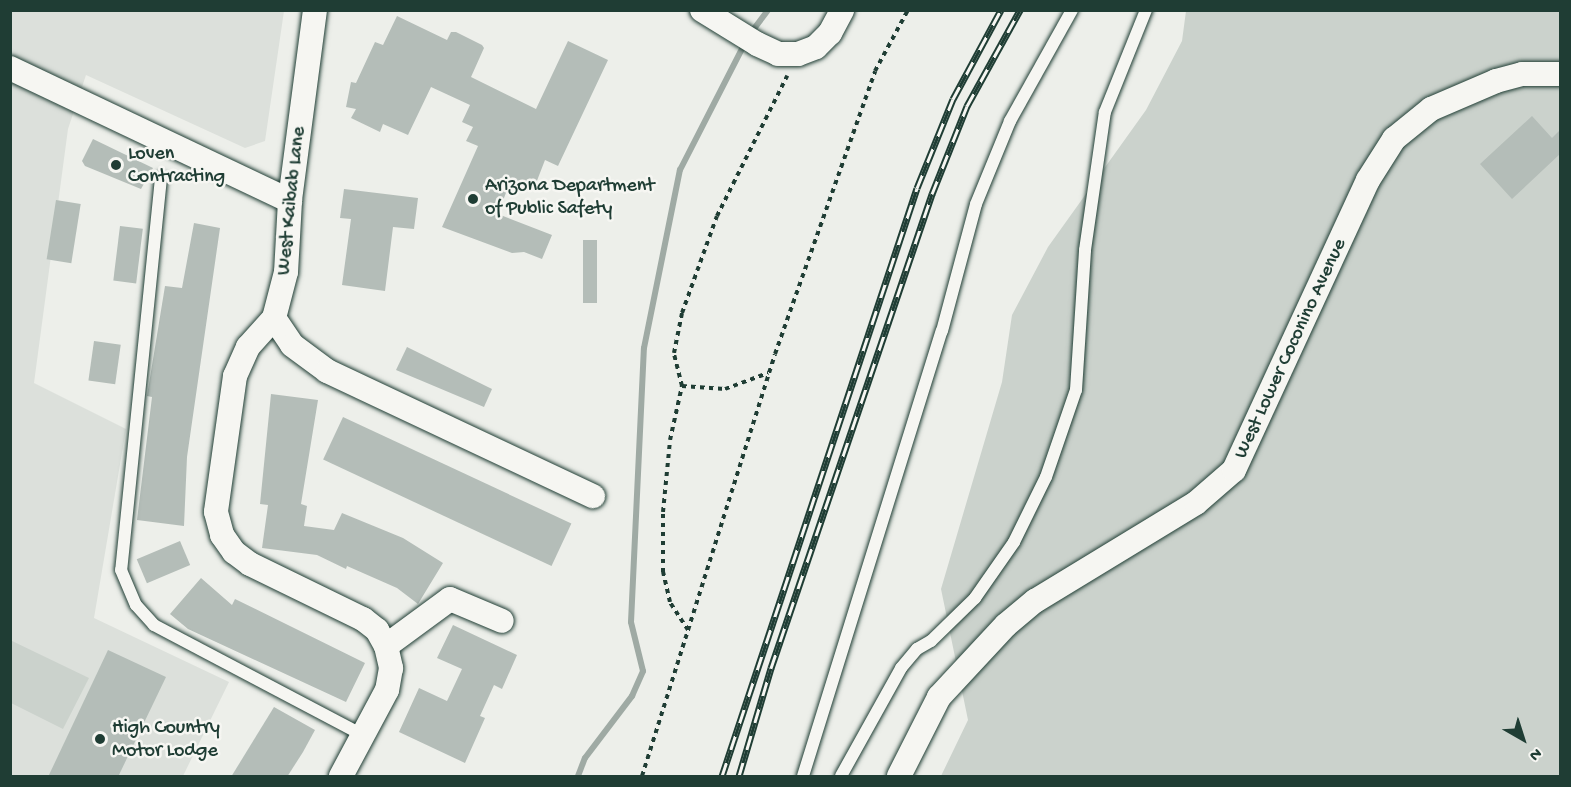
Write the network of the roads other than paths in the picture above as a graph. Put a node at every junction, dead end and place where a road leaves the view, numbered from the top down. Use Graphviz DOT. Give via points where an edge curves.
graph roads {
  1 [pos="315,10"];
  2 [pos="702,10"];
  3 [pos="842,10"];
  4 [pos="1072,10"];
  5 [pos="1146,10"];
  6 [pos="10,68"];
  7 [pos="1560,74"];
  8 [pos="161,178"];
  9 [pos="290,201"];
  10 [pos="274,318"];
  11 [pos="593,496"];
  12 [pos="502,621"];
  13 [pos="386,646"];
  14 [pos="363,735"];
  15 [pos="351,774"];
  16 [pos="803,777"];
  17 [pos="841,777"];
  18 [pos="899,777"];
  1 -- 9 [label="street, West Kaibab Lane"];
  2 -- 3 [label="street" via="778,54 798,54 816,47 830,33"];
  4 -- 16 [label="lane" via="1010,121 976,204 942,331"];
  5 -- 17 [label="lane" via="1105,112 1085,250 1076,390 1046,477 1014,542 975,598 901,668"];
  6 -- 9 [label="street"];
  7 -- 18 [label="street, West Lower Coconino Avenue" via="1522,74 1497,81 1431,109 1394,139 1368,180 1234,470 1196,503 1035,602 1006,626 939,697"];
  8 -- 14 [label="lane" via="121,570 136,605 154,625"];
  9 -- 10 [label="street, West Kaibab Lane" via="286,272"];
  10 -- 11 [label="street" via="292,345 327,370"];
  10 -- 13 [label="street, West Kaibab Lane" via="248,347 235,376 216,512 222,535 234,552 250,564 363,619 377,630"];
  12 -- 13 [label="street" via="450,599"];
  13 -- 14 [label="street" via="391,668 387,690"];
  14 -- 15 [label="street"];
}
